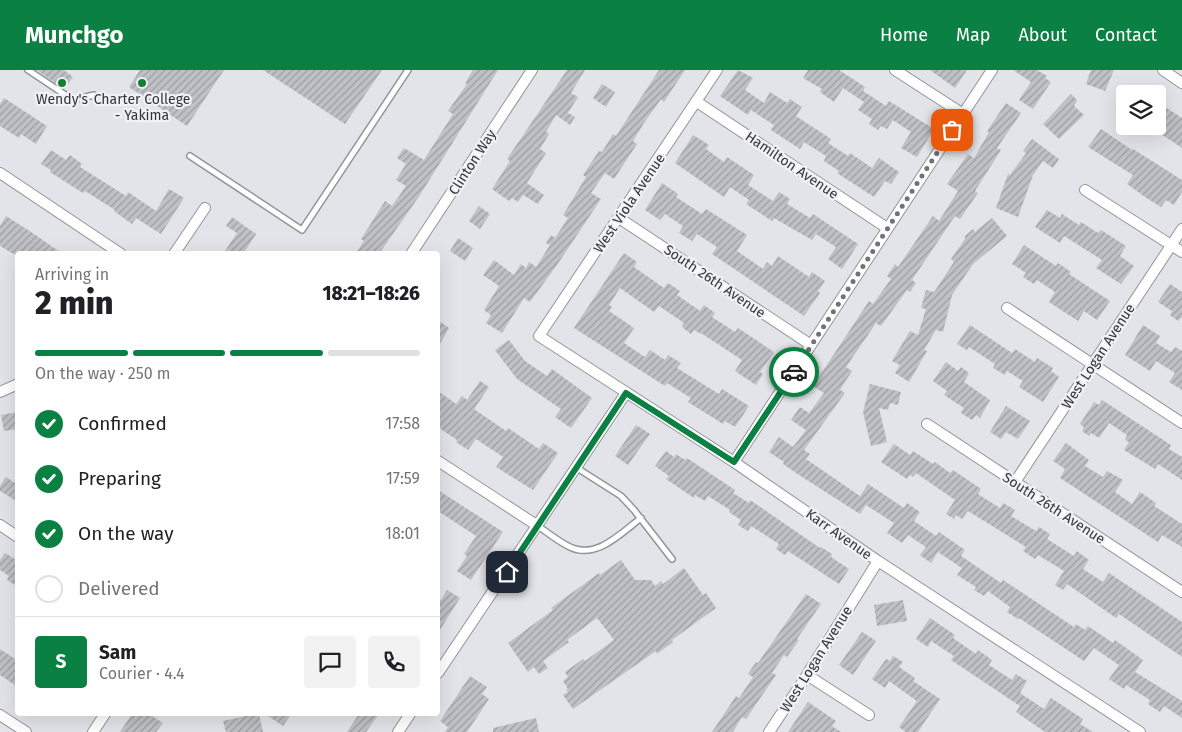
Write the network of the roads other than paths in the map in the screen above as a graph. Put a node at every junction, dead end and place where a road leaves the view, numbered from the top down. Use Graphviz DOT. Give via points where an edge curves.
graph roads {
  1 [pos="28,70"];
  2 [pos="408,70"];
  3 [pos="532,70"];
  4 [pos="717,70"];
  5 [pos="895,70"];
  6 [pos="992,70"];
  7 [pos="1163,70"];
  8 [pos="1182,82"];
  9 [pos="94,95"];
  10 [pos="697,102"];
  11 [pos="963,114"];
  12 [pos="190,156"];
  13 [pos="0,173"];
  14 [pos="1085,190"];
  15 [pos="205,208"];
  16 [pos="619,218"];
  17 [pos="887,228"];
  18 [pos="1182,229"];
  19 [pos="1171,245"];
  20 [pos="117,251"];
  21 [pos="176,251"];
  22 [pos="413,251"];
  23 [pos="1182,252"];
  24 [pos="1007,308"];
  25 [pos="539,336"];
  26 [pos="811,345"];
  27 [pos="1093,364"];
  28 [pos="15,385"];
  29 [pos="0,392"];
  30 [pos="626,393"];
  31 [pos="1182,423"];
  32 [pos="927,424"];
  33 [pos="440,462"];
  34 [pos="734,462"];
  35 [pos="577,468"];
  36 [pos="1015,482"];
  37 [pos="641,518"];
  38 [pos="0,525"];
  39 [pos="538,526"];
  40 [pos="15,535"];
  41 [pos="672,559"];
  42 [pos="878,561"];
  43 [pos="1182,592"];
  44 [pos="441,661"];
  45 [pos="807,675"];
  46 [pos="0,715"];
  47 [pos="869,715"];
  48 [pos="104,716"];
  49 [pos="409,716"];
  50 [pos="26,732"];
  51 [pos="93,732"];
  52 [pos="398,732"];
  53 [pos="769,732"];
  54 [pos="1140,732"];
  1 -- 9 [label="lane" via="73,100"];
  2 -- 12 [label="lane" via="302,230"];
  3 -- 22 [label="street, Clinton Way"];
  4 -- 10 [label="street, West Viola Avenue"];
  5 -- 11 [label="street"];
  6 -- 11 [label="street"];
  7 -- 8 [label="street"];
  10 -- 16 [label="street, West Viola Avenue"];
  10 -- 17 [label="street, Hamilton Avenue"];
  11 -- 17 [label="street"];
  13 -- 20 [label="street"];
  14 -- 19 [label="street"];
  15 -- 21 [label="street"];
  16 -- 25 [label="street, West Viola Avenue"];
  16 -- 26 [label="street, South 26th Avenue"];
  17 -- 26 [label="street"];
  18 -- 19 [label="street, West Logan Avenue"];
  19 -- 23 [label="street"];
  19 -- 27 [label="street, West Logan Avenue"];
  24 -- 27 [label="street"];
  25 -- 30 [label="street, Karr Avenue"];
  26 -- 34 [label="street"];
  27 -- 31 [label="street"];
  27 -- 36 [label="street, West Logan Avenue"];
  28 -- 29 [label="street"];
  30 -- 34 [label="street, Karr Avenue"];
  30 -- 35 [label="street"];
  32 -- 36 [label="street, South 26th Avenue"];
  33 -- 39 [label="street"];
  34 -- 42 [label="street, Karr Avenue"];
  35 -- 37 [label="lane" via="621,496"];
  35 -- 39 [label="street"];
  36 -- 43 [label="street, South 26th Avenue"];
  37 -- 39 [label="lane" via="594,550 568,547"];
  37 -- 41 [label="lane"];
  38 -- 40 [label="street"];
  39 -- 44 [label="street"];
  42 -- 45 [label="street, West Logan Avenue"];
  42 -- 54 [label="street, Karr Avenue"];
  45 -- 47 [label="street"];
  45 -- 53 [label="street, West Logan Avenue"];
  46 -- 50 [label="street"];
  48 -- 51 [label="street"];
  49 -- 52 [label="street"];
}
